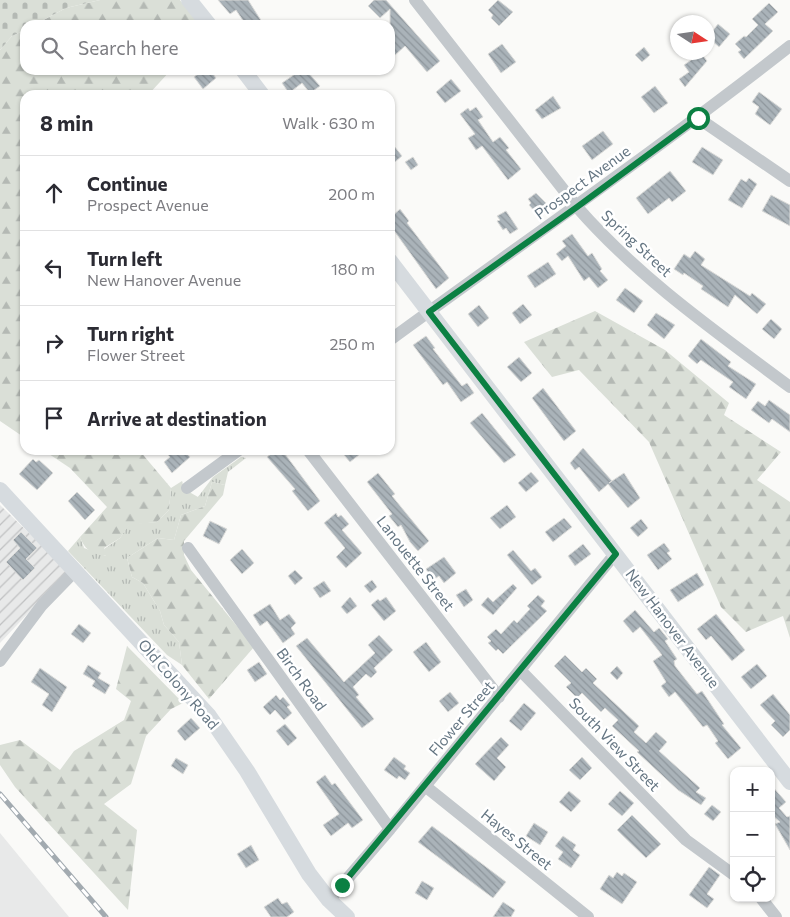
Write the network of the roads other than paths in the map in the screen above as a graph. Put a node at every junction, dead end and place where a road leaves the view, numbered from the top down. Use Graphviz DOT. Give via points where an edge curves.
graph roads {
  1 [pos="190,0"];
  2 [pos="415,0"];
  3 [pos="205,20"];
  4 [pos="790,46"];
  5 [pos="247,75"];
  6 [pos="258,90"];
  7 [pos="698,118"];
  8 [pos="790,181"];
  9 [pos="577,207"];
  10 [pos="395,268"];
  11 [pos="429,312"];
  12 [pos="395,336"];
  13 [pos="790,387"];
  14 [pos="232,455"];
  15 [pos="312,455"];
  16 [pos="187,488"];
  17 [pos="0,490"];
  18 [pos="188,548"];
  19 [pos="616,554"];
  20 [pos="76,570"];
  21 [pos="0,661"];
  22 [pos="521,671"];
  23 [pos="499,697"];
  24 [pos="790,782"];
  25 [pos="425,786"];
  26 [pos="390,829"];
  27 [pos="730,872"];
  28 [pos="329,900"];
  29 [pos="764,902"];
  30 [pos="347,917"];
  31 [pos="588,917"];
  32 [pos="776,917"];
  1 -- 3 [label="main road"];
  2 -- 9 [label="street, Spring Street"];
  4 -- 7 [label="street, Prospect Avenue"];
  5 -- 6 [label="main road"];
  7 -- 8 [label="street"];
  7 -- 9 [label="street, Prospect Avenue"];
  9 -- 11 [label="street, Prospect Avenue"];
  9 -- 13 [label="street, Spring Street" via="602,236 648,279"];
  10 -- 11 [label="main road, New Hanover Avenue"];
  11 -- 12 [label="street, Prospect Avenue"];
  11 -- 19 [label="main road, New Hanover Avenue"];
  14 -- 16 [label="street"];
  15 -- 23 [label="street, Lanouette Street"];
  17 -- 20 [label="main road, Old Colony Road"];
  18 -- 26 [label="street, Birch Road"];
  19 -- 22 [label="street, Flower Street"];
  19 -- 24 [label="main road, New Hanover Avenue"];
  20 -- 21 [label="street" via="42,606"];
  20 -- 28 [label="main road, Old Colony Road" via="209,716 309,874"];
  22 -- 23 [label="street, Flower Street"];
  22 -- 27 [label="street, South View Street" via="686,840"];
  23 -- 25 [label="street, Flower Street"];
  25 -- 26 [label="street, Flower Street"];
  25 -- 31 [label="street, Hayes Street"];
  26 -- 28 [label="street, Flower Street"];
  28 -- 30 [label="main road, Old Colony Road"];
  29 -- 32 [label="street"];
}
